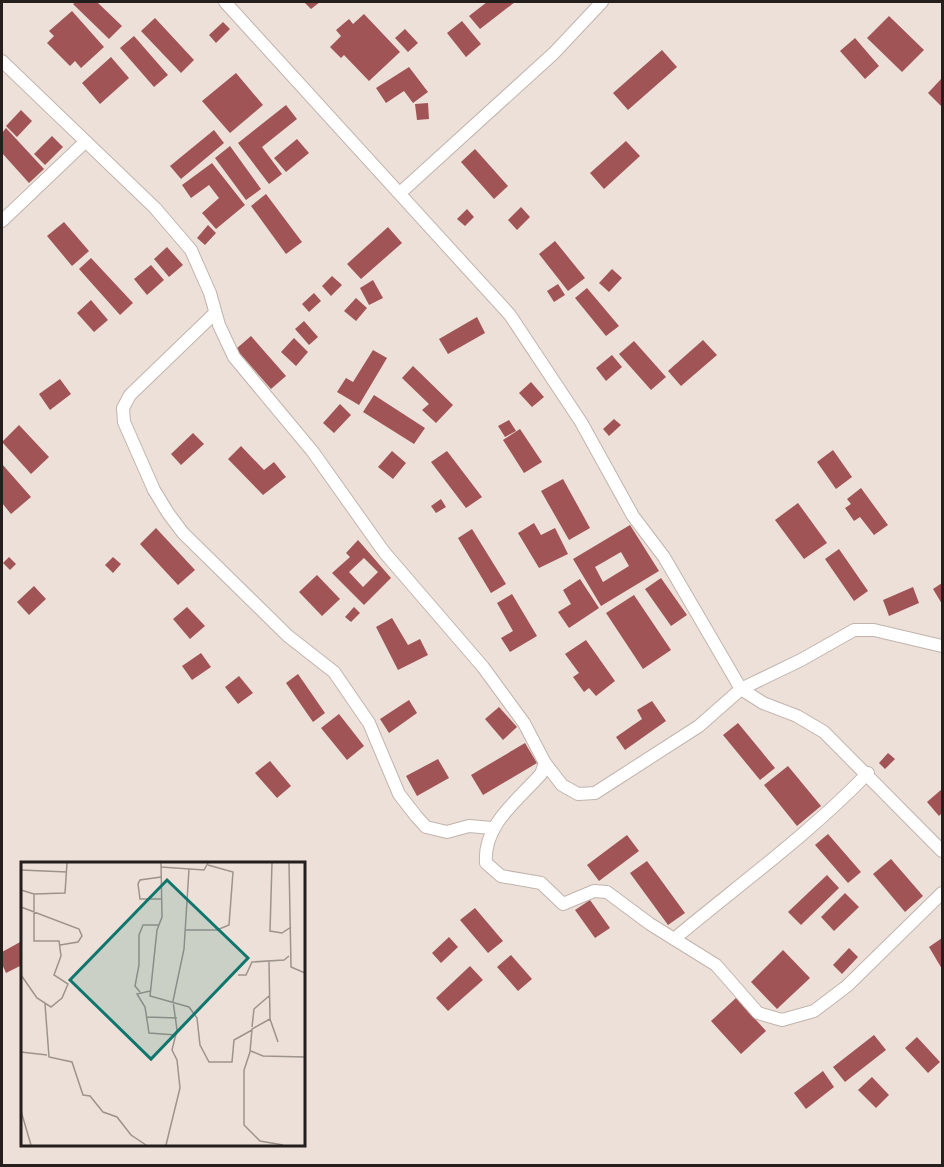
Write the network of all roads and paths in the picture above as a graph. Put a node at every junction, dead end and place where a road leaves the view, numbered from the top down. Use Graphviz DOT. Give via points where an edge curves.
graph roads {
  1 [pos="225,2"];
  2 [pos="602,2"];
  3 [pos="2,61"];
  4 [pos="85,142"];
  5 [pos="400,193"];
  6 [pos="2,221"];
  7 [pos="216,313"];
  8 [pos="942,646"];
  9 [pos="741,688"];
  10 [pos="545,763"];
  11 [pos="867,773"];
  12 [pos="492,828"];
  13 [pos="942,851"];
  14 [pos="942,893"];
  15 [pos="674,939"];
  1 -- 5 [label="street"];
  2 -- 5 [label="street" via="554,52"];
  3 -- 4 [label="street"];
  4 -- 6 [label="street"];
  4 -- 7 [label="street" via="155,208 191,250"];
  5 -- 9 [label="street" via="516,325 581,422 621,496 664,557"];
  7 -- 10 [label="street" via="234,357 313,452 384,552 483,667 524,723"];
  7 -- 12 [label="street" via="130,395 123,408 127,430 154,490 183,533 288,636 334,672 369,723 399,794 426,827 447,832 470,826"];
  8 -- 9 [label="street" via="874,630 854,630"];
  9 -- 10 [label="street" via="699,726 595,792 578,794 562,785"];
  9 -- 11 [label="street" via="824,732"];
  10 -- 12 [label="street" via="541,774"];
  11 -- 13 [label="street"];
  11 -- 15 [label="street" via="837,805"];
  12 -- 15 [label="street" via="485,847 486,863 501,876 541,883 563,904 594,891 606,892"];
  14 -- 15 [label="street" via="847,986 814,1011 782,1020 758,1013 716,965"];
}
